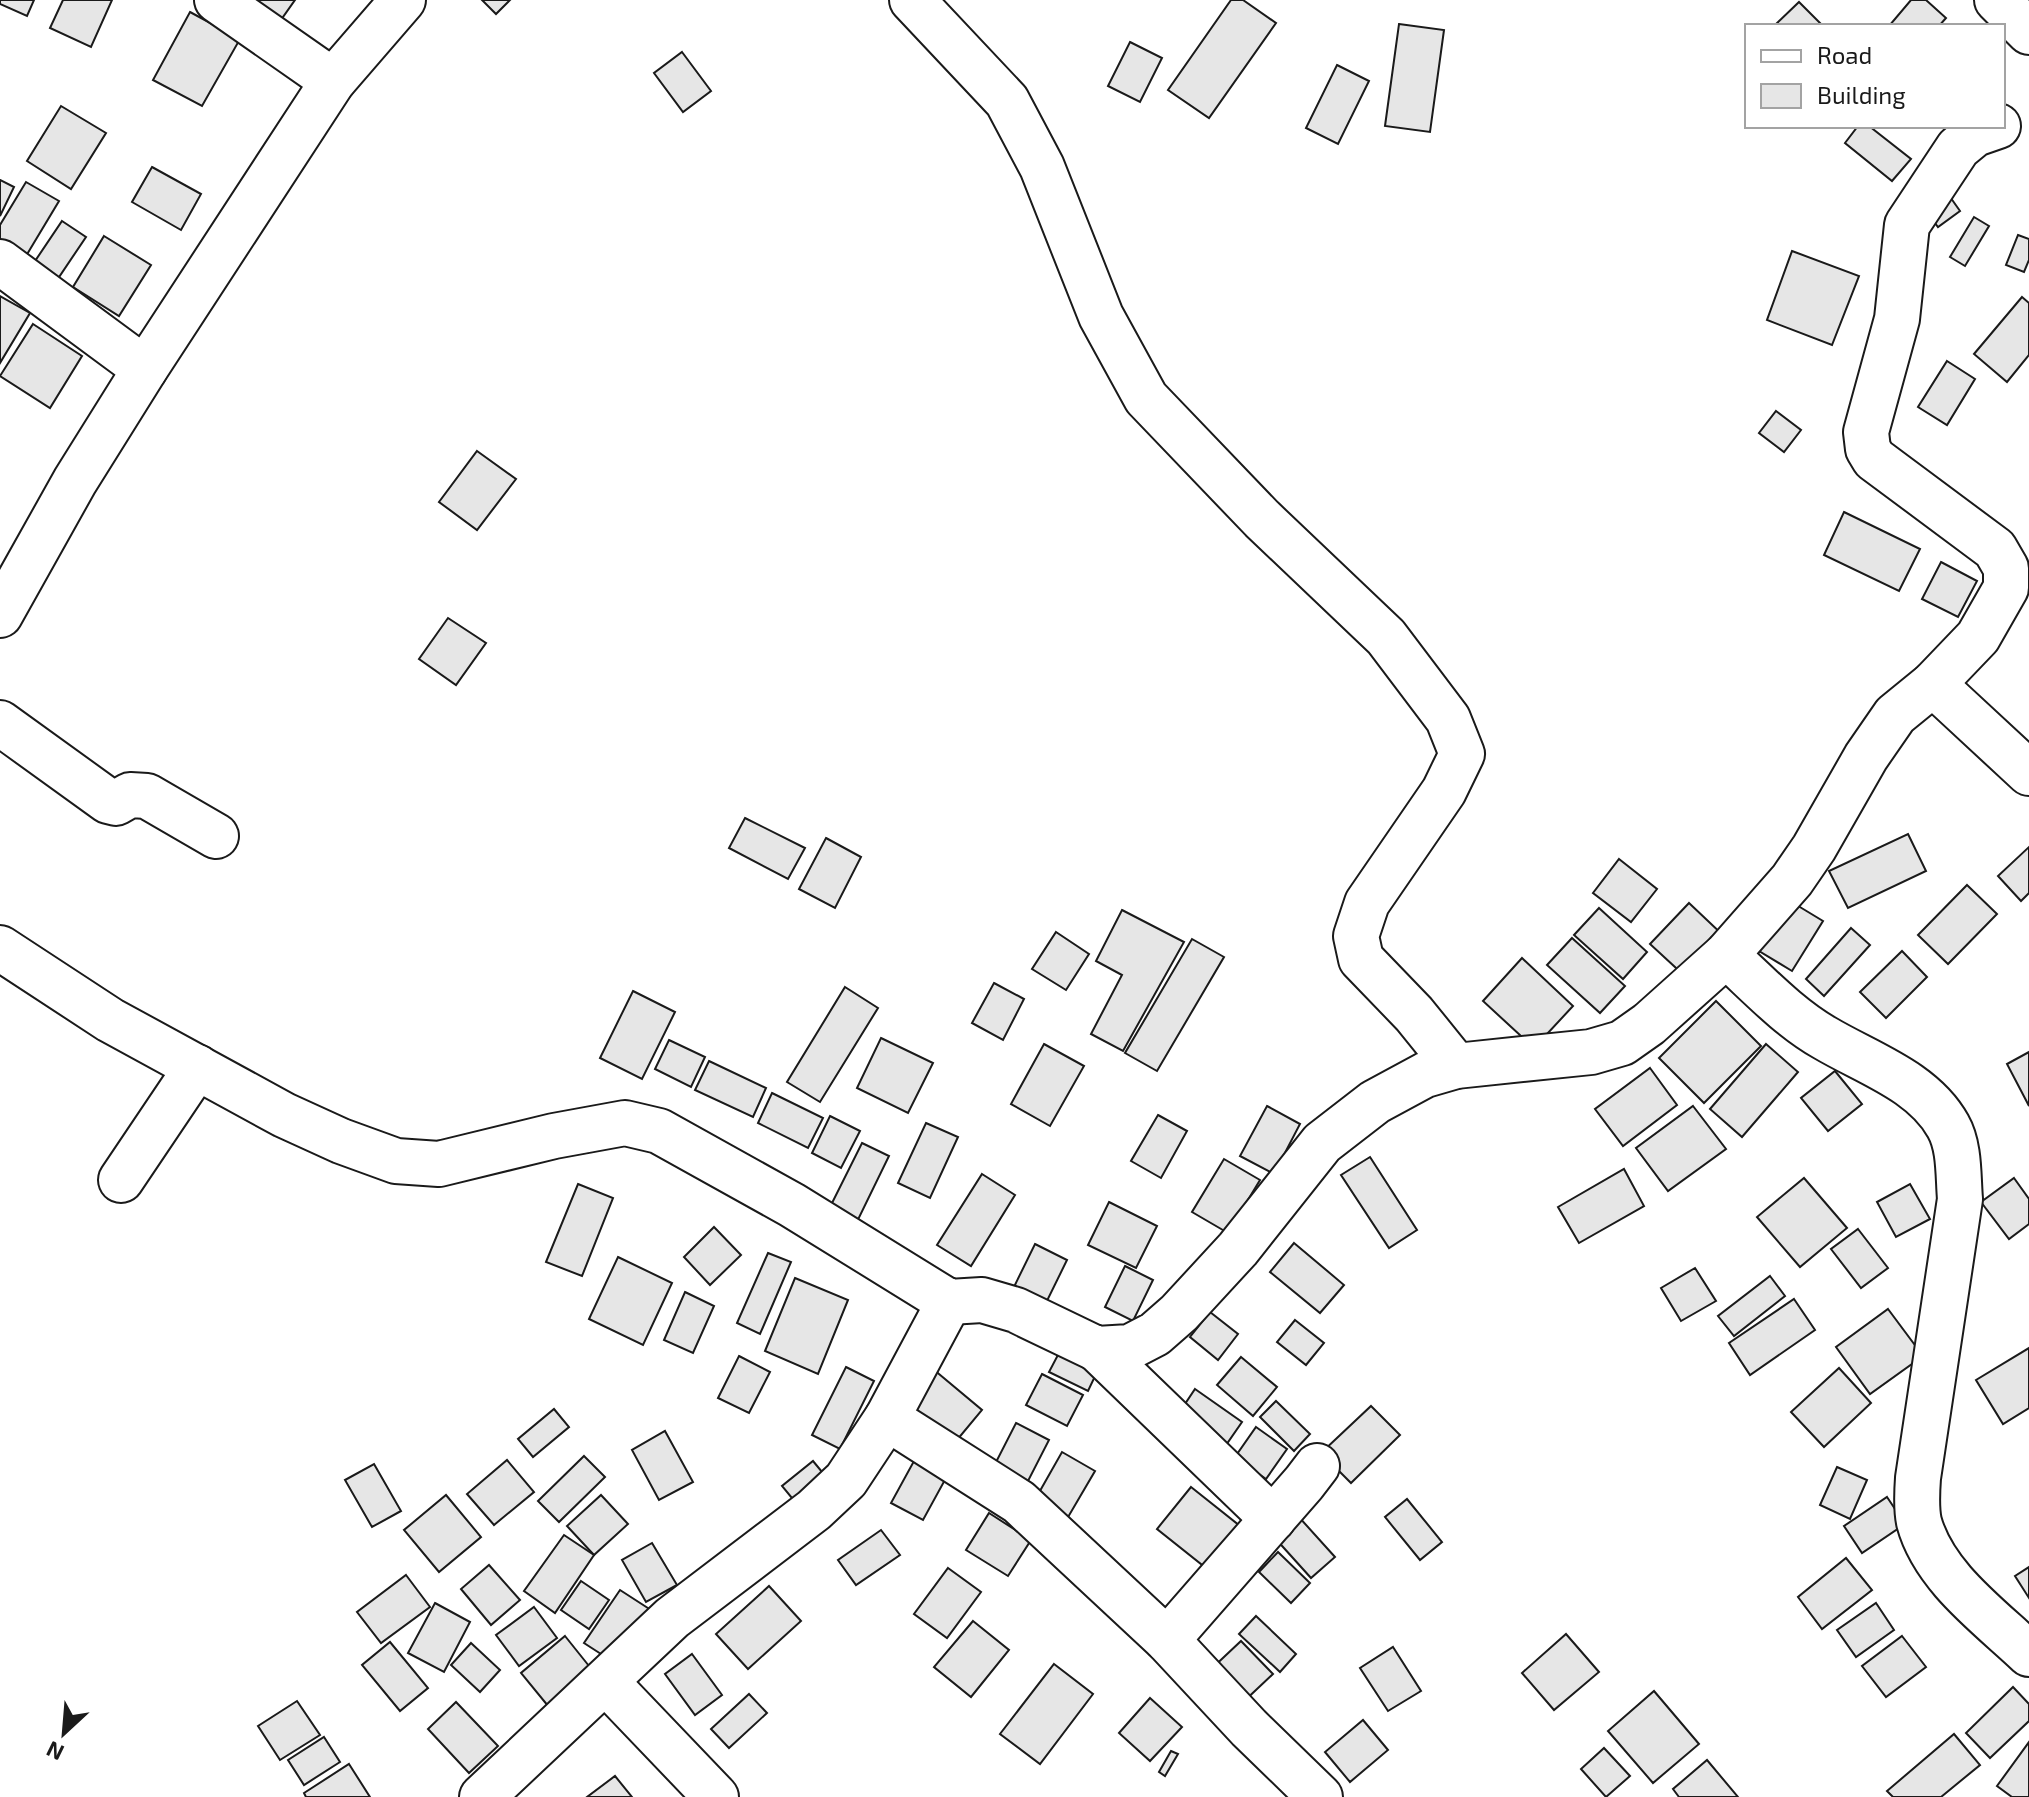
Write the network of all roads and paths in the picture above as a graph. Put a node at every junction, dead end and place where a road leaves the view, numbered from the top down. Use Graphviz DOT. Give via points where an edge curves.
graph roads {
  1 [pos="217,0"];
  2 [pos="403,0"];
  3 [pos="912,0"];
  4 [pos="1997,0"];
  5 [pos="2029,32"];
  6 [pos="333,81"];
  7 [pos="2029,112"];
  8 [pos="2005,123"];
  9 [pos="1992,128"];
  10 [pos="0,262"];
  11 [pos="145,369"];
  12 [pos="0,615"];
  13 [pos="1933,684"];
  14 [pos="0,723"];
  15 [pos="2029,773"];
  16 [pos="216,836"];
  17 [pos="0,948"];
  18 [pos="1726,955"];
  19 [pos="1456,1066"];
  20 [pos="197,1067"];
  21 [pos="121,1180"];
  22 [pos="949,1302"];
  23 [pos="1097,1349"];
  24 [pos="887,1418"];
  25 [pos="1317,1466"];
  26 [pos="1273,1519"];
  27 [pos="1167,1640"];
  28 [pos="2029,1654"];
  29 [pos="606,1682"];
  30 [pos="482,1797"];
  31 [pos="716,1797"];
  32 [pos="1320,1797"];
  1 -- 6 [label="street"];
  2 -- 6 [label="street"];
  3 -- 19 [label="street" via="1007,101 1064,217 1101,316 1146,398 1386,637 1448,719 1462,754 1444,791 1367,903 1356,936 1361,959"];
  4 -- 5 [label="street"];
  6 -- 11 [label="street"];
  7 -- 8 [label="street"];
  9 -- 13 [label="street" via="1958,148 1907,225 1897,319 1866,432 1874,459 1995,549 2006,568 2006,588 1978,637"];
  10 -- 11 [label="street"];
  11 -- 12 [label="street"];
  13 -- 15 [label="street"];
  13 -- 18 [label="street" via="1895,715 1792,880"];
  14 -- 16 [label="street" via="108,801 147,796"];
  17 -- 20 [label="street" via="110,1020"];
  18 -- 19 [label="street" via="1622,1043 1591,1052"];
  18 -- 28 [label="street" via="1796,1018 1931,1102 1949,1128 1960,1199 1918,1478 1919,1519 1944,1571"];
  19 -- 23 [label="street" via="1425,1075 1375,1102 1322,1143 1238,1249 1155,1334 1130,1347"];
  20 -- 21 [label="street"];
  20 -- 22 [label="street" via="284,1115 396,1161 439,1164 625,1123 659,1131"];
  22 -- 23 [label="street" via="982,1300 1016,1310"];
  22 -- 24 [label="street"];
  23 -- 26 [label="street"];
  24 -- 27 [label="street" via="1019,1502"];
  24 -- 29 [label="street" via="846,1480 672,1618"];
  25 -- 26 [label="street"];
  26 -- 27 [label="street"];
  27 -- 32 [label="street"];
  29 -- 30 [label="street"];
  29 -- 31 [label="street"];
}
